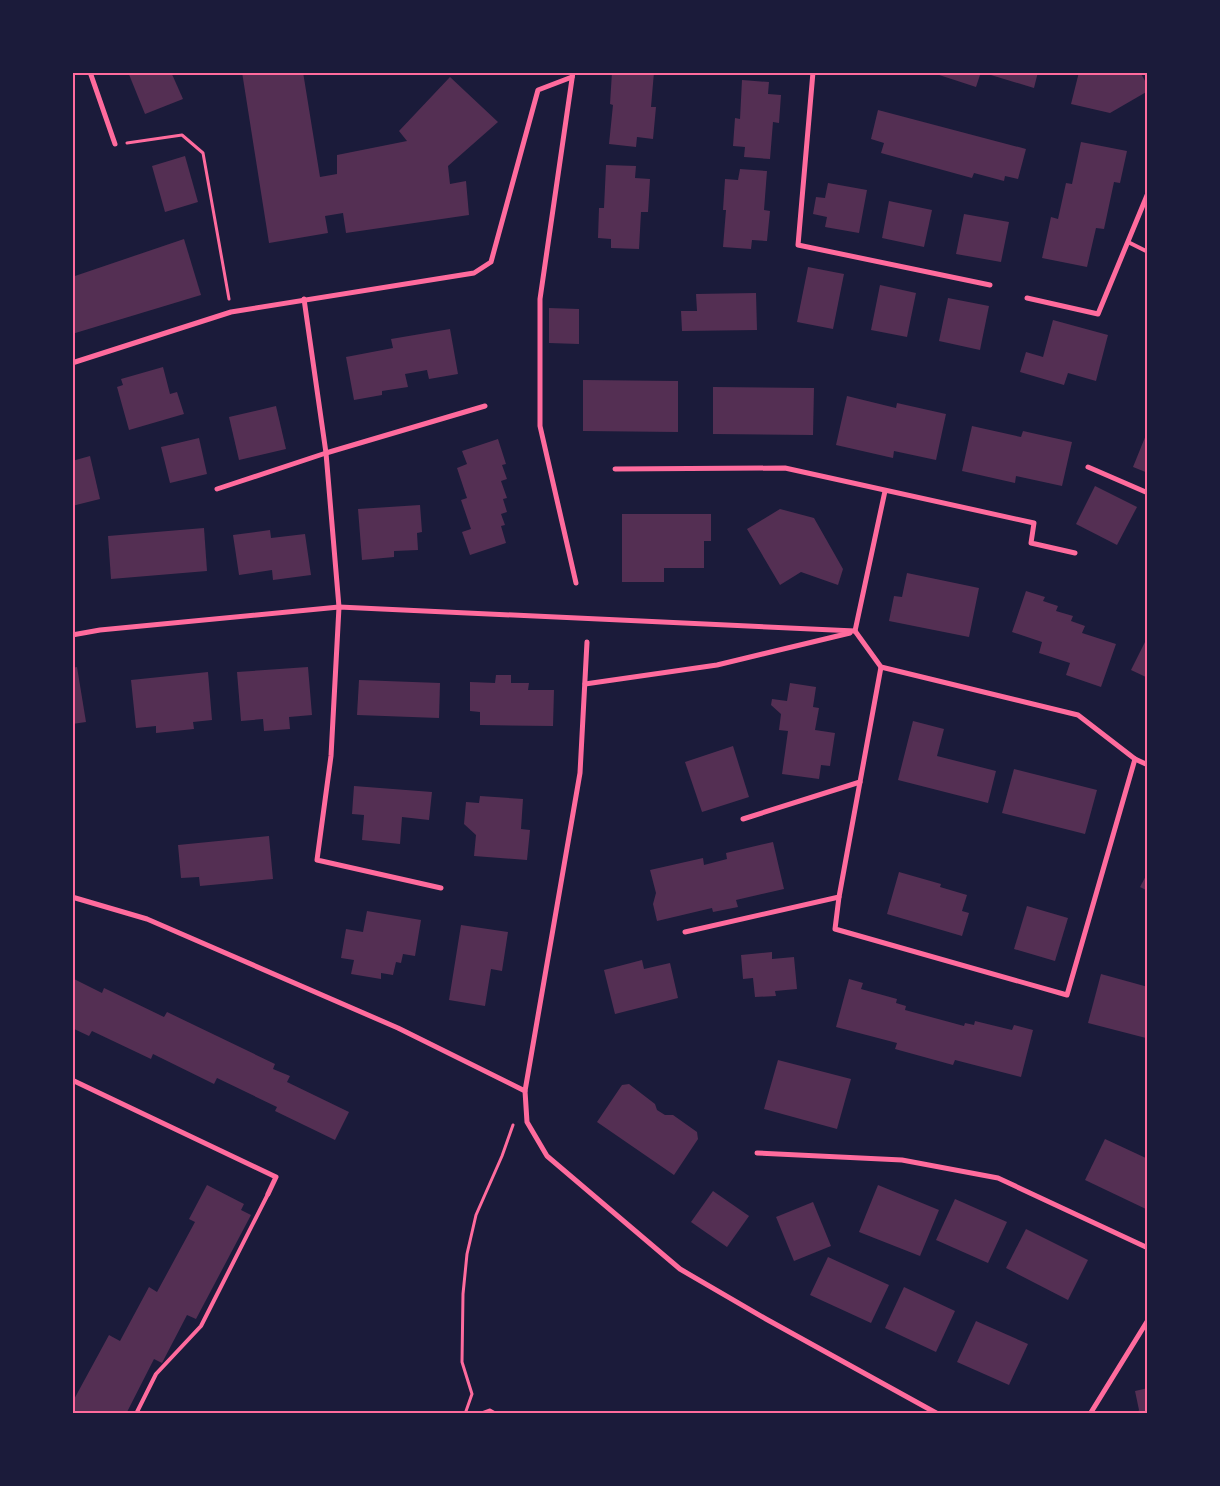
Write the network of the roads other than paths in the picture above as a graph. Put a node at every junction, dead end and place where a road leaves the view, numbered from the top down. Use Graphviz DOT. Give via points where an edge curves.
graph roads {
  1 [pos="90,72"];
  2 [pos="813,72"];
  3 [pos="573,75"];
  4 [pos="114,144"];
  5 [pos="1148,194"];
  6 [pos="1128,242"];
  7 [pos="1148,252"];
  8 [pos="990,285"];
  9 [pos="1027,298"];
  10 [pos="304,299"];
  11 [pos="72,363"];
  12 [pos="485,406"];
  13 [pos="326,453"];
  14 [pos="1088,466"];
  15 [pos="615,470"];
  16 [pos="217,489"];
  17 [pos="885,492"];
  18 [pos="1148,493"];
  19 [pos="1075,553"];
  20 [pos="576,583"];
  21 [pos="339,607"];
  22 [pos="855,631"];
  23 [pos="72,635"];
  24 [pos="587,642"];
  25 [pos="881,667"];
  26 [pos="585,684"];
  27 [pos="1135,759"];
  28 [pos="1148,765"];
  29 [pos="860,782"];
  30 [pos="743,819"];
  31 [pos="441,888"];
  32 [pos="72,897"];
  33 [pos="839,897"];
  34 [pos="685,932"];
  35 [pos="72,1080"];
  36 [pos="525,1091"];
  37 [pos="757,1153"];
  38 [pos="268,1194"];
  39 [pos="1148,1248"];
  40 [pos="1148,1320"];
  41 [pos="136,1414"];
  42 [pos="938,1414"];
  43 [pos="1090,1414"];
  1 -- 4 [label="street"];
  2 -- 8 [label="street" via="798,245"];
  3 -- 10 [label="street" via="538,90 492,262 474,273"];
  3 -- 20 [label="street" via="540,299 540,426"];
  5 -- 6 [label="street"];
  6 -- 7 [label="lane"];
  6 -- 9 [label="street" via="1098,314"];
  10 -- 11 [label="street" via="231,312"];
  10 -- 13 [label="street"];
  12 -- 13 [label="street"];
  13 -- 16 [label="street"];
  13 -- 21 [label="street"];
  14 -- 18 [label="street"];
  15 -- 17 [label="street" via="786,468"];
  17 -- 19 [label="street" via="1034,523 1031,543"];
  17 -- 22 [label="street"];
  21 -- 22 [label="street"];
  21 -- 23 [label="street"];
  21 -- 31 [label="street" via="331,756 317,860"];
  22 -- 25 [label="street"];
  22 -- 26 [label="street" via="717,665"];
  24 -- 26 [label="street"];
  25 -- 27 [label="street" via="1078,714"];
  25 -- 29 [label="street"];
  26 -- 36 [label="street" via="580,773"];
  27 -- 28 [label="street"];
  27 -- 33 [label="street" via="1067,995 835,929"];
  29 -- 30 [label="street"];
  29 -- 33 [label="street"];
  32 -- 36 [label="street" via="147,919 398,1028"];
  33 -- 34 [label="street"];
  35 -- 38 [label="street" via="276,1177"];
  36 -- 42 [label="street" via="527,1122 547,1156 680,1268"];
  37 -- 39 [label="street" via="902,1160 998,1178"];
  38 -- 41 [label="lane" via="201,1326 156,1374"];
  40 -- 43 [label="street"];
}
